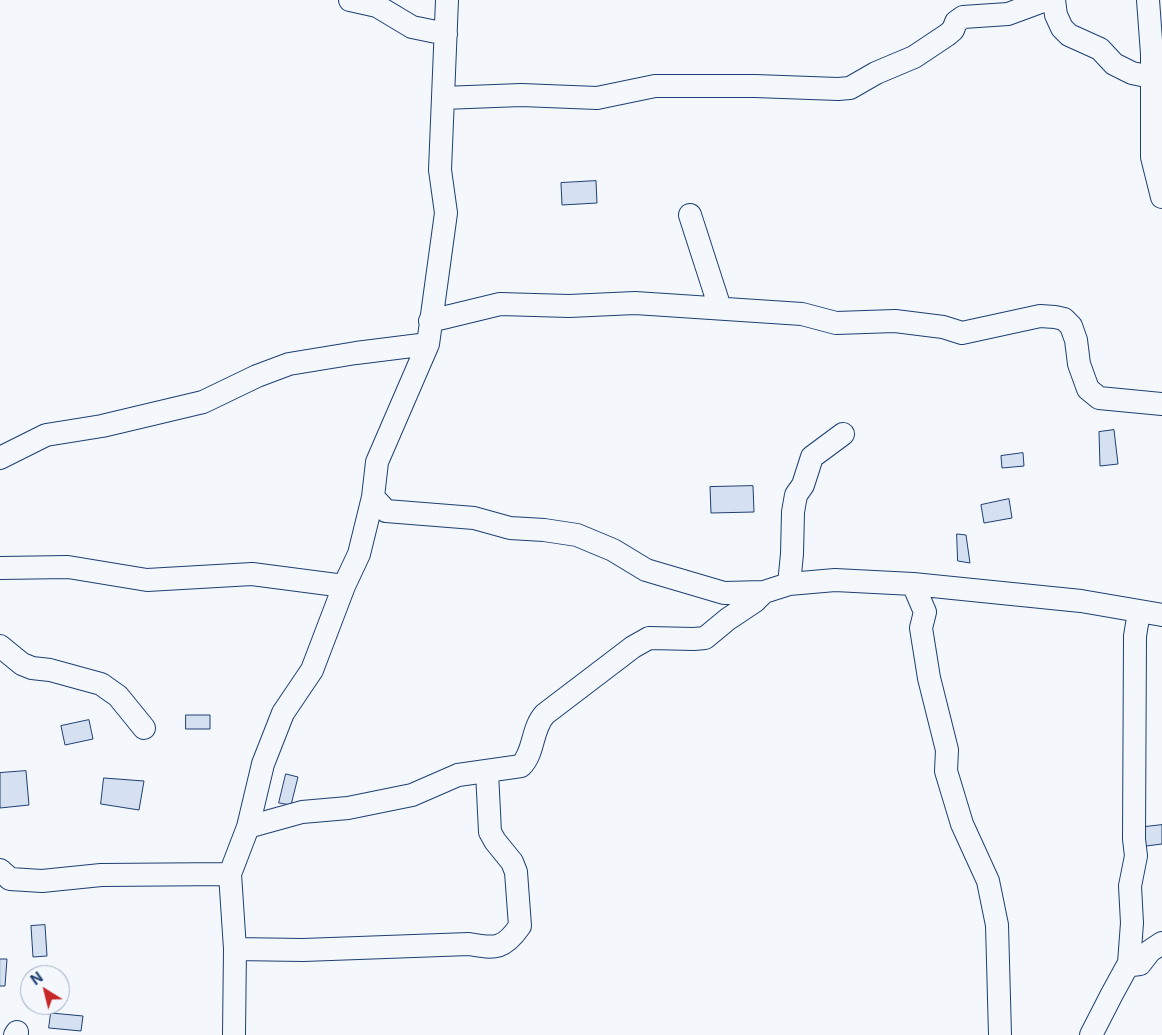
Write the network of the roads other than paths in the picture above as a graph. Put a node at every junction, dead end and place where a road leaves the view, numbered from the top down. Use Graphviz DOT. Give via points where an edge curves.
graph roads {
  1 [pos="350,0"];
  2 [pos="447,0"];
  3 [pos="1046,0"];
  4 [pos="1054,0"];
  5 [pos="1148,0"];
  6 [pos="446,34"];
  7 [pos="1151,77"];
  8 [pos="444,98"];
  9 [pos="1162,197"];
  10 [pos="690,215"];
  11 [pos="720,308"];
  12 [pos="430,321"];
  13 [pos="428,344"];
  14 [pos="1162,404"];
  15 [pos="843,434"];
  16 [pos="0,458"];
  17 [pos="376,509"];
  18 [pos="0,568"];
  19 [pos="789,584"];
  20 [pos="913,584"];
  21 [pos="344,586"];
  22 [pos="764,592"];
  23 [pos="1139,612"];
  24 [pos="1162,615"];
  25 [pos="0,646"];
  26 [pos="144,728"];
  27 [pos="487,772"];
  28 [pos="248,827"];
  29 [pos="0,870"];
  30 [pos="230,874"];
  31 [pos="1162,943"];
  32 [pos="235,949"];
  33 [pos="1130,963"];
  34 [pos="234,1035"];
  35 [pos="1000,1035"];
  36 [pos="1091,1035"];
  1 -- 6 [label="street" via="377,6 412,27"];
  2 -- 6 [label="street"];
  3 -- 8 [label="street" via="1008,14 963,17 947,35 914,57 850,88 656,86 597,98 521,95"];
  4 -- 7 [label="street" via="1056,15 1069,36 1100,49 1114,64 1132,74"];
  5 -- 7 [label="street"];
  6 -- 8 [label="street"];
  7 -- 9 [label="street" via="1152,156"];
  8 -- 12 [label="street" via="440,170 446,213"];
  10 -- 11 [label="street"];
  11 -- 12 [label="street" via="500,304"];
  11 -- 14 [label="street" via="802,314 836,323 895,321 943,326 962,333 1040,316 1055,317 1071,326 1088,389 1099,398"];
  12 -- 13 [label="street"];
  13 -- 16 [label="street" via="289,364 203,402 102,426 46,435"];
  13 -- 17 [label="street" via="377,462"];
  15 -- 19 [label="street" via="812,457 803,485 796,495"];
  17 -- 21 [label="street"];
  17 -- 22 [label="street" via="474,518 510,528 577,535 613,550 646,570 724,593"];
  18 -- 21 [label="street" via="68,567 147,580 252,574"];
  19 -- 20 [label="street" via="835,580"];
  19 -- 22 [label="street"];
  20 -- 23 [label="street" via="1081,601"];
  20 -- 35 [label="street" via="925,612 921,628 929,678 948,750 946,771 962,824 988,882 997,925"];
  21 -- 28 [label="street" via="312,670 283,713 263,764"];
  22 -- 27 [label="street" via="705,638 649,638 632,647 538,721 527,760 521,766"];
  23 -- 24 [label="street"];
  23 -- 33 [label="street" via="1135,636 1136,856 1130,886"];
  25 -- 26 [label="street" via="32,668 101,684 118,696"];
  27 -- 28 [label="street" via="458,775 412,795 348,808 302,812"];
  27 -- 32 [label="street" via="490,832 516,872 520,926 504,944 491,948 469,944"];
  28 -- 30 [label="street"];
  29 -- 30 [label="street" via="10,879 42,881 101,875"];
  30 -- 32 [label="street"];
  31 -- 33 [label="street" via="1150,950 1140,964"];
  32 -- 34 [label="street"];
  33 -- 36 [label="street"];
}
